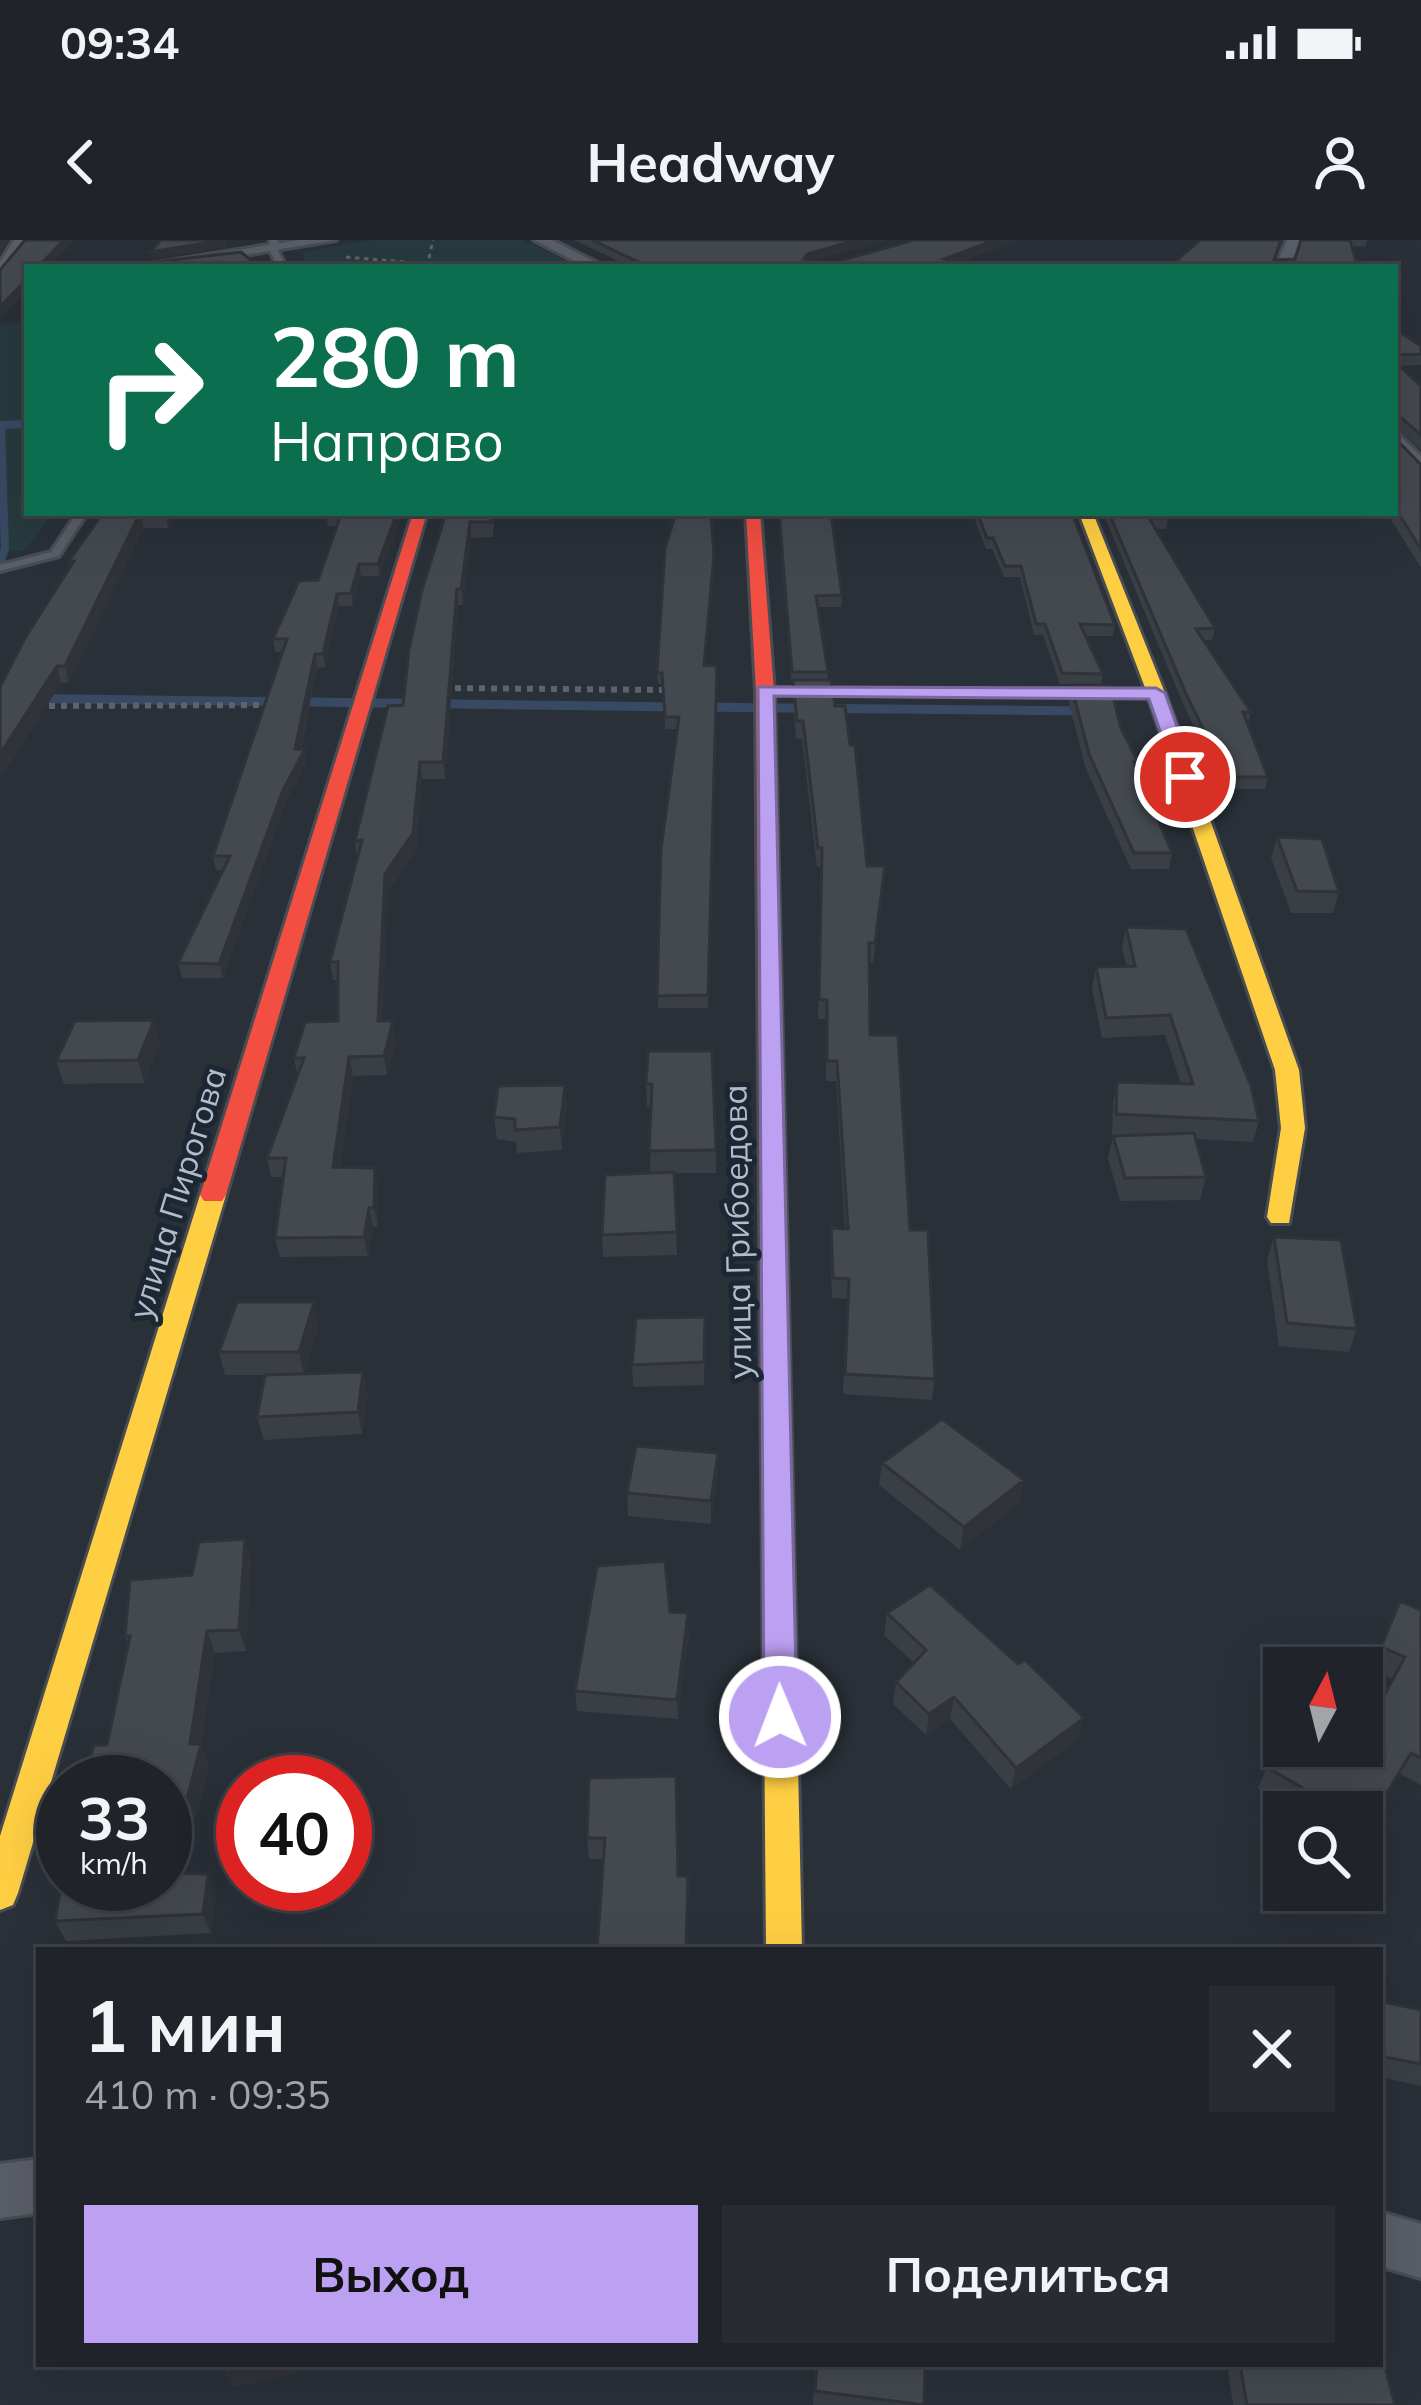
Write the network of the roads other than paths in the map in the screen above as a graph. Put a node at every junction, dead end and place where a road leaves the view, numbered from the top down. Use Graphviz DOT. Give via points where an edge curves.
graph roads {
  1 [pos="21,240"];
  2 [pos="329,240"];
  3 [pos="541,240"];
  4 [pos="274,245"];
  5 [pos="158,264"];
  6 [pos="592,264"];
  7 [pos="4,281"];
  8 [pos="1398,440"];
  9 [pos="1421,468"];
  10 [pos="80,516"];
  11 [pos="419,516"];
  12 [pos="753,516"];
  13 [pos="1087,516"];
  14 [pos="0,568"];
  15 [pos="765,691"];
  16 [pos="1156,693"];
  17 [pos="1280,1217"];
  18 [pos="0,1893"];
  19 [pos="784,1947"];
  20 [pos="36,2186"];
  21 [pos="0,2192"];
  22 [pos="1383,2240"];
  23 [pos="1421,2252"];
  1 -- 7 [label="street"];
  2 -- 4 [label="street"];
  3 -- 6 [label="street"];
  4 -- 5 [label="street"];
  8 -- 9 [label="street"];
  10 -- 14 [label="lane" via="55,554"];
  11 -- 18 [label="street, улица Пирогова"];
  12 -- 15 [label="street, улица Грибоедова"];
  13 -- 16 [label="street"];
  15 -- 16 [label="lane"];
  15 -- 19 [label="street, улица Грибоедова"];
  16 -- 17 [label="street" via="1287,1070 1293,1128"];
  20 -- 21 [label="street"];
  22 -- 23 [label="street"];
}
